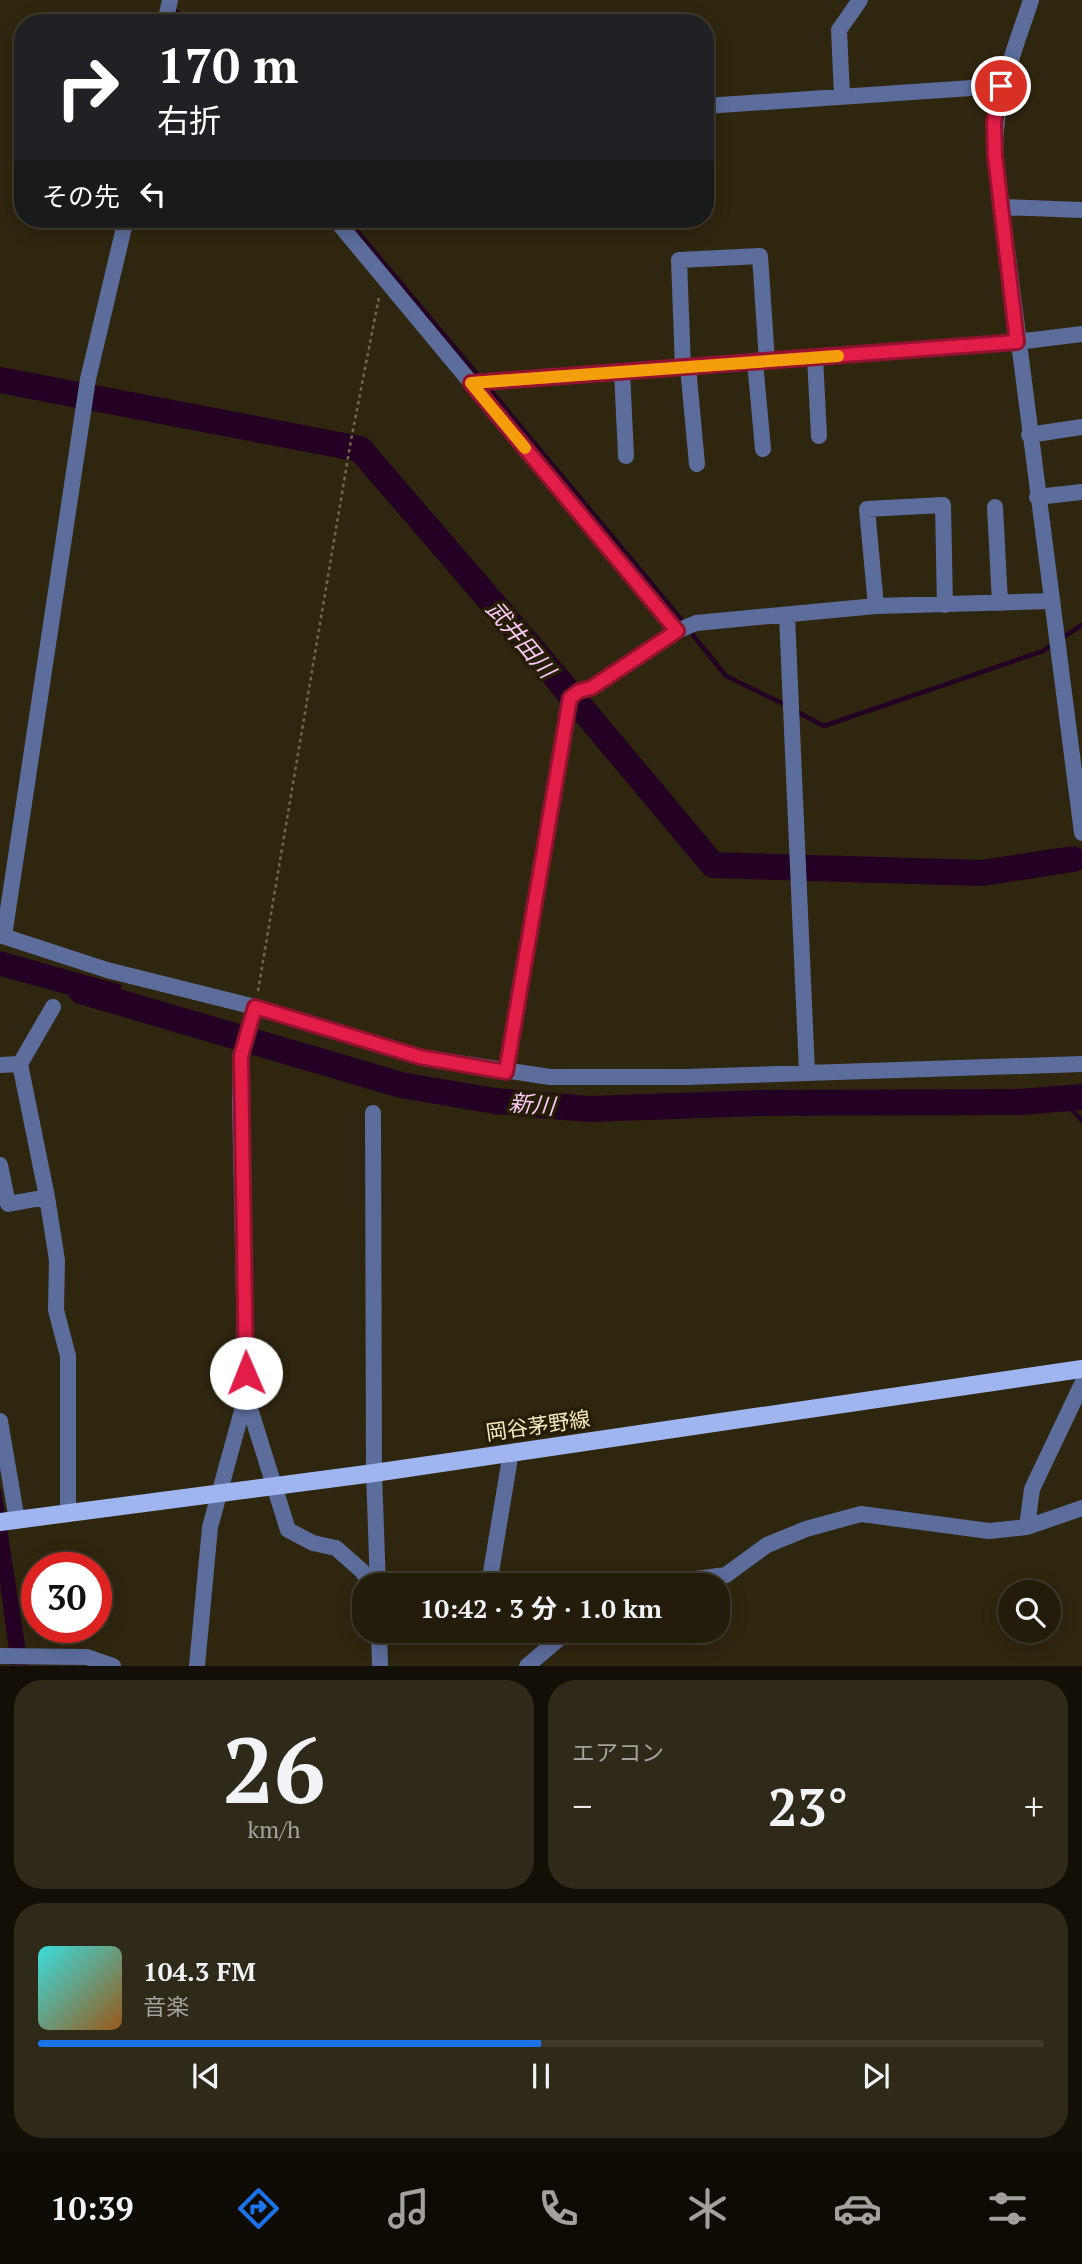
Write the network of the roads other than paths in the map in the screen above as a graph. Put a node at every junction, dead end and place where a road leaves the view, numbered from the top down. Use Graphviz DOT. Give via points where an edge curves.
graph roads {
  1 [pos="860,0"];
  2 [pos="1031,0"];
  3 [pos="1001,86"];
  4 [pos="842,96"];
  5 [pos="714,105"];
  6 [pos="1001,207"];
  7 [pos="1082,210"];
  8 [pos="124,228"];
  9 [pos="342,228"];
  10 [pos="1082,334"];
  11 [pos="1017,342"];
  12 [pos="815,357"];
  13 [pos="761,361"];
  14 [pos="685,367"];
  15 [pos="622,372"];
  16 [pos="471,383"];
  17 [pos="1082,427"];
  18 [pos="1029,435"];
  19 [pos="819,436"];
  20 [pos="763,449"];
  21 [pos="626,456"];
  22 [pos="696,464"];
  23 [pos="1082,492"];
  24 [pos="1037,497"];
  25 [pos="995,508"];
  26 [pos="1051,601"];
  27 [pos="1000,603"];
  28 [pos="946,604"];
  29 [pos="876,607"];
  30 [pos="787,616"];
  31 [pos="677,631"];
  32 [pos="1081,825"];
  33 [pos="2,936"];
  34 [pos="53,1007"];
  35 [pos="255,1007"];
  36 [pos="20,1064"];
  37 [pos="0,1065"];
  38 [pos="1082,1065"];
  39 [pos="506,1072"];
  40 [pos="807,1072"];
  41 [pos="373,1113"];
  42 [pos="0,1165"];
  43 [pos="47,1197"];
  44 [pos="1082,1369"];
  45 [pos="1082,1384"];
  46 [pos="246,1396"];
  47 [pos="0,1421"];
  48 [pos="511,1452"];
  49 [pos="374,1473"];
  50 [pos="276,1487"];
  51 [pos="220,1494"];
  52 [pos="1082,1508"];
  53 [pos="68,1514"];
  54 [pos="9,1521"];
  55 [pos="1027,1527"];
  56 [pos="363,1573"];
  57 [pos="377,1573"];
  58 [pos="491,1573"];
  59 [pos="729,1573"];
  60 [pos="379,1643"];
  61 [pos="554,1643"];
  62 [pos="1,1656"];
  63 [pos="113,1665"];
  64 [pos="197,1665"];
  65 [pos="380,1665"];
  66 [pos="527,1665"];
  1 -- 4 [label="street" via="839,30"];
  2 -- 3 [label="street"];
  3 -- 4 [label="street"];
  3 -- 6 [label="street" via="994,123"];
  4 -- 5 [label="street"];
  6 -- 7 [label="street"];
  6 -- 11 [label="street"];
  8 -- 33 [label="street" via="88,379"];
  9 -- 16 [label="street"];
  10 -- 11 [label="street"];
  11 -- 12 [label="street"];
  11 -- 18 [label="street"];
  12 -- 13 [label="street"];
  12 -- 19 [label="street"];
  13 -- 14 [label="street"];
  13 -- 14 [label="street" via="760,257 679,260"];
  13 -- 20 [label="street"];
  14 -- 15 [label="street"];
  14 -- 22 [label="street"];
  15 -- 16 [label="street"];
  15 -- 21 [label="street"];
  16 -- 31 [label="street"];
  17 -- 18 [label="street"];
  18 -- 24 [label="street"];
  23 -- 24 [label="street"];
  24 -- 26 [label="street"];
  25 -- 27 [label="street"];
  26 -- 27 [label="street"];
  26 -- 32 [label="street"];
  27 -- 28 [label="street"];
  28 -- 29 [label="street"];
  28 -- 29 [label="street" via="943,505 867,509"];
  29 -- 30 [label="street"];
  30 -- 31 [label="street" via="696,623"];
  30 -- 40 [label="street"];
  31 -- 39 [label="street" via="591,688 574,694"];
  33 -- 35 [label="street" via="107,970"];
  34 -- 36 [label="street"];
  35 -- 39 [label="street" via="420,1057"];
  35 -- 46 [label="street" via="242,1052 240,1101"];
  36 -- 37 [label="street"];
  36 -- 43 [label="street"];
  38 -- 40 [label="street"];
  39 -- 40 [label="street" via="550,1077 685,1077"];
  41 -- 49 [label="street"];
  42 -- 43 [label="street" via="8,1204"];
  43 -- 53 [label="street" via="57,1260 56,1310 68,1356"];
  44 -- 48 [label="main road, 岡谷茅野線"];
  45 -- 55 [label="street" via="1032,1489"];
  46 -- 50 [label="street"];
  46 -- 51 [label="street"];
  47 -- 54 [label="street"];
  48 -- 49 [label="main road, 岡谷茅野線"];
  48 -- 58 [label="street"];
  49 -- 50 [label="main road, 岡谷茅野線"];
  49 -- 57 [label="street"];
  50 -- 51 [label="main road, 岡谷茅野線"];
  50 -- 56 [label="street" via="288,1530 336,1548"];
  51 -- 53 [label="main road, 岡谷茅野線"];
  51 -- 64 [label="street" via="210,1527"];
  52 -- 55 [label="street"];
  53 -- 54 [label="main road, 岡谷茅野線"];
  55 -- 59 [label="street" via="989,1531 861,1514 767,1545"];
  60 -- 65 [label="street"];
  61 -- 66 [label="street"];
  62 -- 63 [label="street" via="87,1657"];
}
